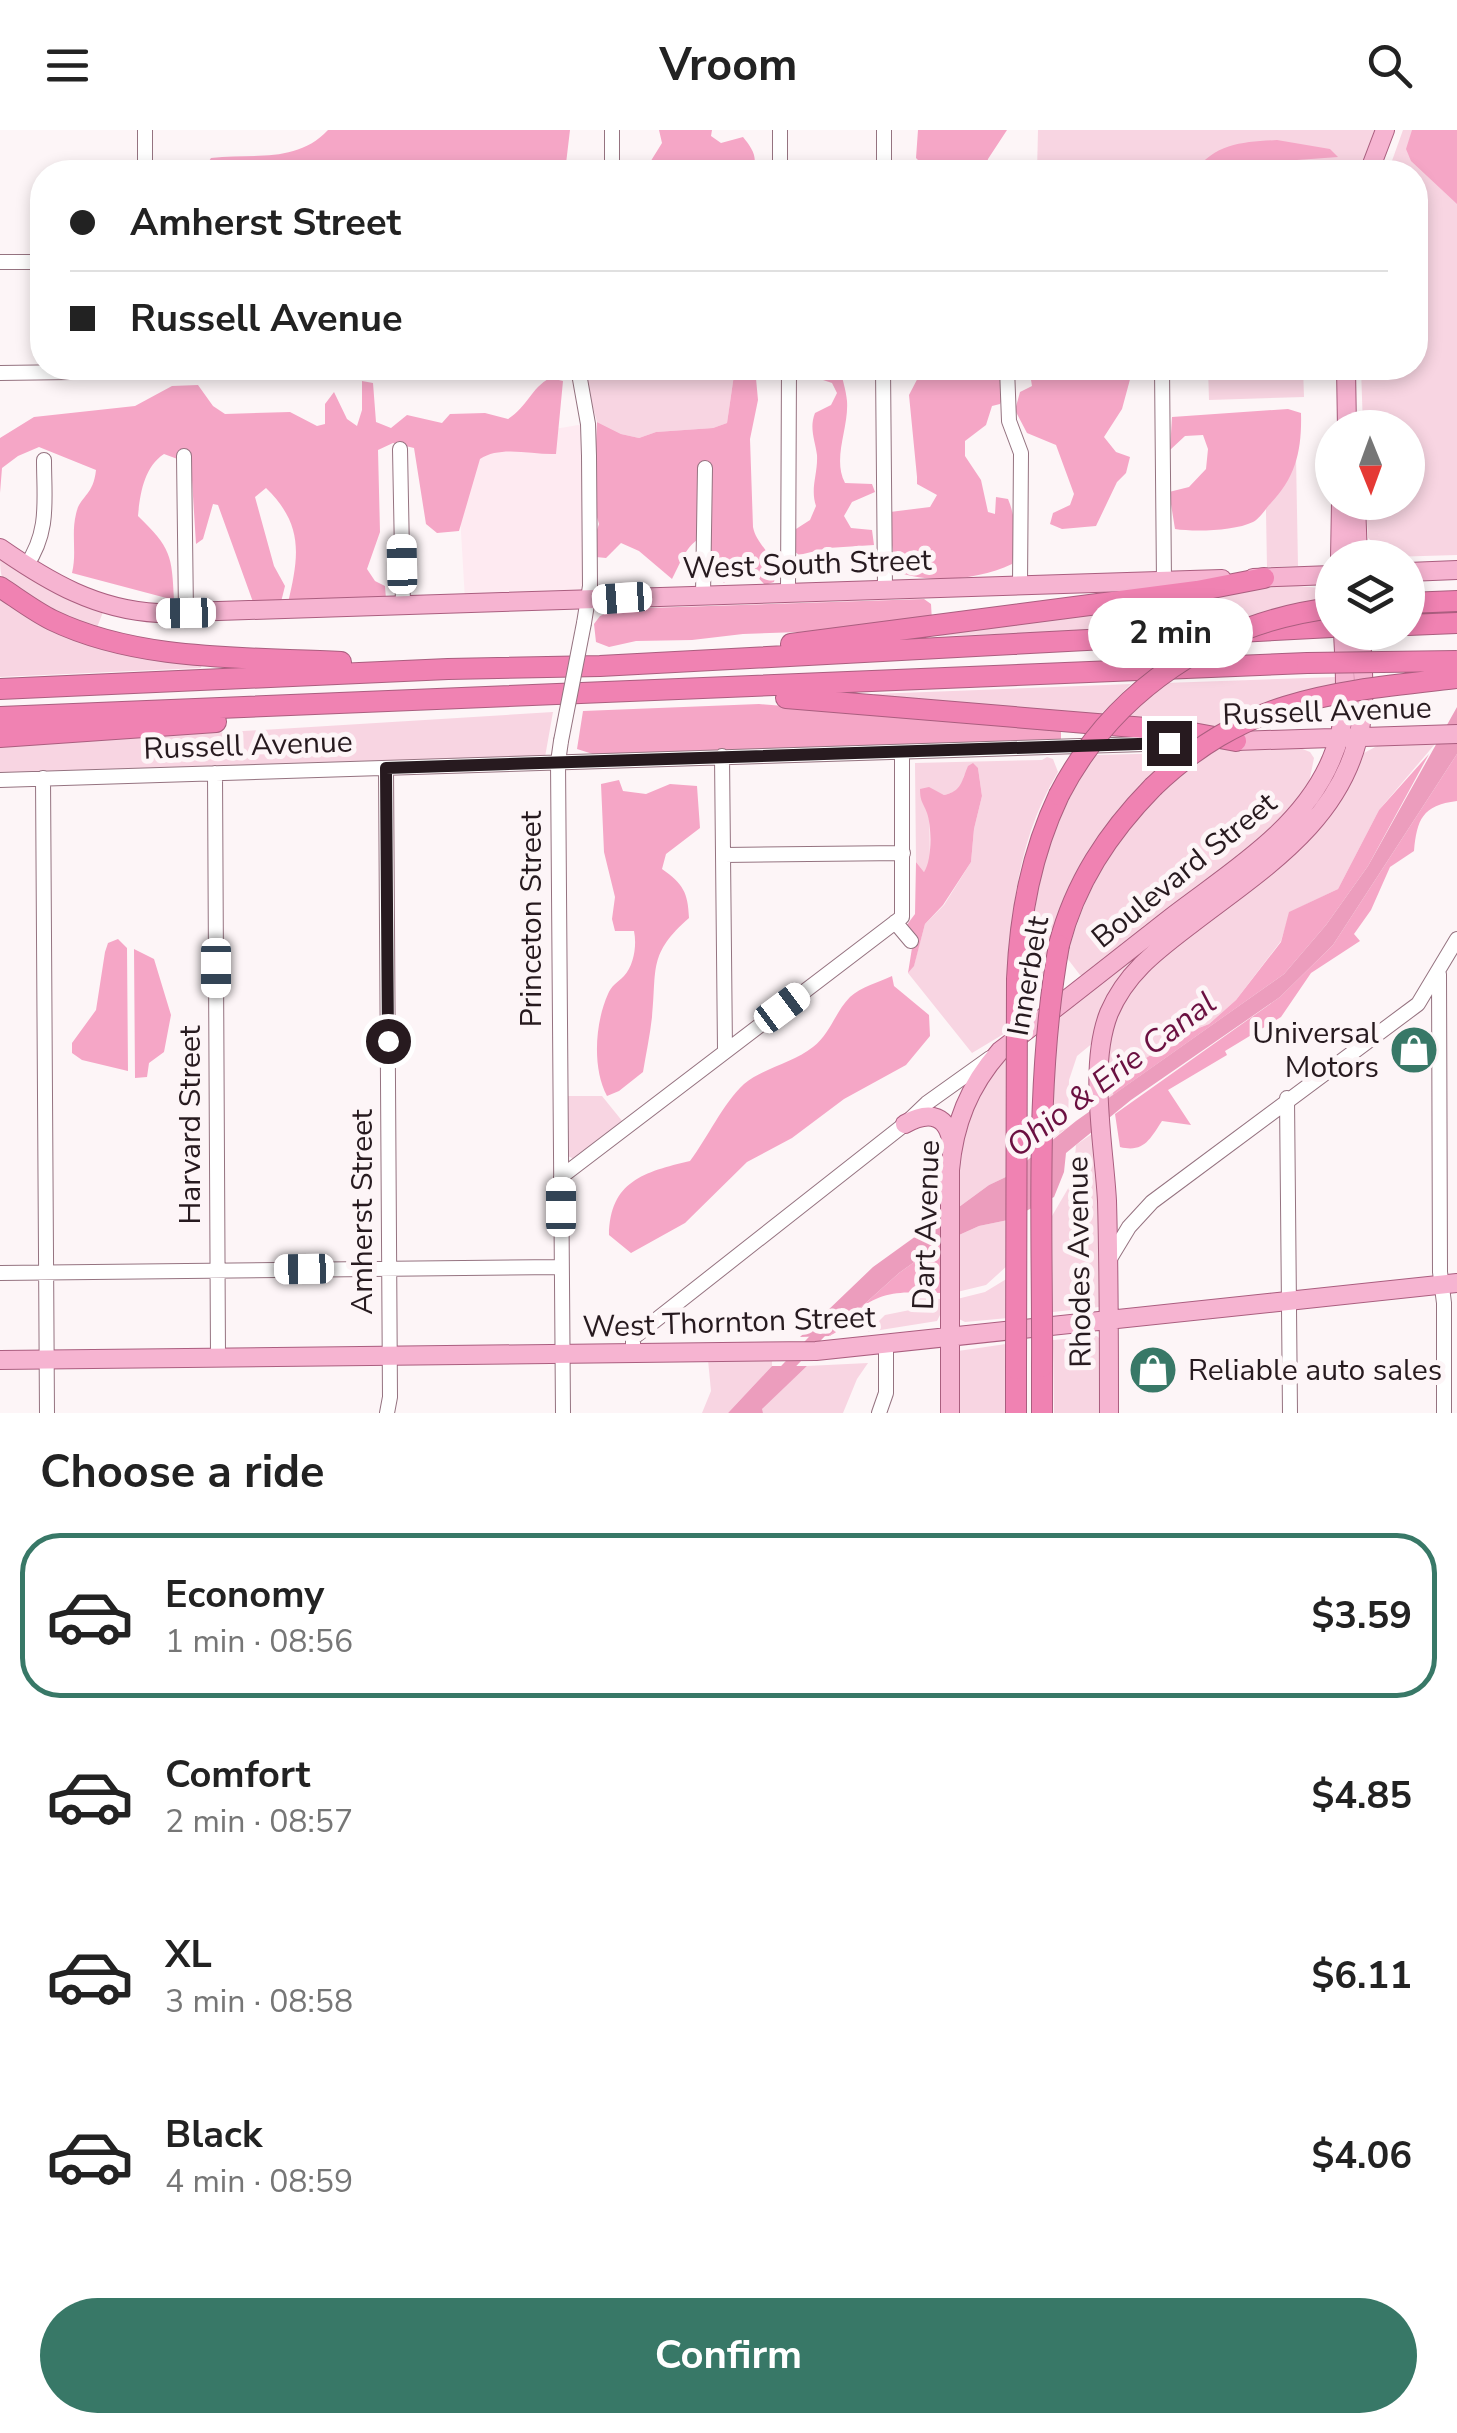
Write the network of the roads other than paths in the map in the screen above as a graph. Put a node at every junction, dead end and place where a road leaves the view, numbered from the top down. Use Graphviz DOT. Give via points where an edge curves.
graph roads {
  1 [pos="145,130"];
  2 [pos="612,130"];
  3 [pos="780,130"];
  4 [pos="884,130"];
  5 [pos="1385,130"];
  6 [pos="145,160"];
  7 [pos="612,160"];
  8 [pos="780,160"];
  9 [pos="884,160"];
  10 [pos="1374,160"];
  11 [pos="0,262"];
  12 [pos="30,262"];
  13 [pos="0,372"];
  14 [pos="30,372"];
  15 [pos="580,380"];
  16 [pos="789,380"];
  17 [pos="883,380"];
  18 [pos="1007,380"];
  19 [pos="1162,380"];
  20 [pos="1346,380"];
  21 [pos="1347,410"];
  22 [pos="400,449"];
  23 [pos="184,456"];
  24 [pos="44,460"];
  25 [pos="705,468"];
  26 [pos="0,548"];
  27 [pos="26,566"];
  28 [pos="1457,570"];
  29 [pos="1425,571"];
  30 [pos="1315,576"];
  31 [pos="1264,578"];
  32 [pos="1164,582"];
  33 [pos="1020,586"];
  34 [pos="0,587"];
  35 [pos="885,589"];
  36 [pos="788,592"];
  37 [pos="702,595"];
  38 [pos="588,600"];
  39 [pos="1457,601"];
  40 [pos="1425,602"];
  41 [pos="402,605"];
  42 [pos="1315,612"];
  43 [pos="186,613"];
  44 [pos="1457,623"];
  45 [pos="1425,624"];
  46 [pos="1315,628"];
  47 [pos="1344,650"];
  48 [pos="1362,650"];
  49 [pos="1457,660"];
  50 [pos="600,666"];
  51 [pos="448,668"];
  52 [pos="1457,678"];
  53 [pos="0,690"];
  54 [pos="584,695"];
  55 [pos="492,697"];
  56 [pos="0,717"];
  57 [pos="1457,734"];
  58 [pos="0,737"];
  59 [pos="1349,738"];
  60 [pos="1294,739"];
  61 [pos="1236,741"];
  62 [pos="902,752"];
  63 [pos="722,756"];
  64 [pos="558,762"];
  65 [pos="386,768"];
  66 [pos="215,774"];
  67 [pos="42,778"];
  68 [pos="0,780"];
  69 [pos="1321,780"];
  70 [pos="903,853"];
  71 [pos="724,854"];
  72 [pos="895,922"];
  73 [pos="1457,939"];
  74 [pos="910,941"];
  75 [pos="1439,970"];
  76 [pos="1118,993"];
  77 [pos="726,1051"];
  78 [pos="1000,1052"];
  79 [pos="1288,1098"];
  80 [pos="905,1124"];
  81 [pos="952,1146"];
  82 [pos="560,1177"];
  83 [pos="1108,1260"];
  84 [pos="561,1267"];
  85 [pos="390,1268"];
  86 [pos="218,1270"];
  87 [pos="46,1272"];
  88 [pos="0,1273"];
  89 [pos="1449,1284"];
  90 [pos="1289,1299"];
  91 [pos="1109,1318"];
  92 [pos="949,1338"];
  93 [pos="886,1345"];
  94 [pos="633,1353"];
  95 [pos="561,1354"];
  96 [pos="218,1356"];
  97 [pos="390,1356"];
  98 [pos="46,1359"];
  99 [pos="0,1360"];
  100 [pos="47,1413"];
  101 [pos="387,1413"];
  102 [pos="562,1413"];
  103 [pos="878,1413"];
  104 [pos="950,1413"];
  105 [pos="1016,1413"];
  106 [pos="1042,1413"];
  107 [pos="1109,1413"];
  108 [pos="1290,1413"];
  109 [pos="1444,1413"];
  1 -- 6 [label="street"];
  2 -- 7 [label="street"];
  3 -- 8 [label="street"];
  4 -- 9 [label="street"];
  5 -- 10 [label="main road"];
  11 -- 12 [label="street"];
  13 -- 14 [label="street"];
  15 -- 38 [label="street, Princeton Street" via="589,440"];
  16 -- 36 [label="street"];
  17 -- 35 [label="street"];
  18 -- 33 [label="street" via="1009,421 1021,453"];
  19 -- 32 [label="street"];
  20 -- 21 [label="main road"];
  22 -- 41 [label="street"];
  23 -- 43 [label="street"];
  24 -- 27 [label="street" via="43,531"];
  25 -- 37 [label="street"];
  26 -- 27 [label="main road, West South Street"];
  27 -- 43 [label="main road, West South Street" via="110,606"];
  28 -- 29 [label="main road"];
  30 -- 31 [label="main road, West South Street"];
  31 -- 32 [label="main road, West South Street"];
  31 -- 50 [label="highway" via="920,629"];
  32 -- 33 [label="main road, West South Street"];
  33 -- 35 [label="main road, West South Street"];
  34 -- 51 [label="highway" via="70,627 148,648"];
  35 -- 36 [label="main road, West South Street"];
  36 -- 37 [label="main road, West South Street"];
  37 -- 38 [label="main road, West South Street"];
  38 -- 41 [label="main road, West South Street"];
  38 -- 64 [label="street, Princeton Street, bridge"];
  39 -- 40 [label="highway"];
  41 -- 43 [label="main road, West South Street"];
  42 -- 105 [label="highway, Innerbelt, bridge" via="1261,624 1184,657 1140,691 1084,754 1039,842 1026,892 1018,980"];
  44 -- 45 [label="highway"];
  46 -- 50 [label="highway"];
  47 -- 59 [label="main road, Boulevard Street"];
  48 -- 59 [label="main road, Boulevard Street" via="1364,694"];
  49 -- 54 [label="highway, bridge"];
  50 -- 51 [label="highway"];
  51 -- 53 [label="highway"];
  52 -- 106 [label="highway, Innerbelt, bridge" via="1334,693 1212,738 1152,787 1091,865 1058,945 1046,1021"];
  54 -- 55 [label="highway"];
  54 -- 61 [label="highway" via="843,700"];
  55 -- 56 [label="highway"];
  55 -- 58 [label="highway"];
  57 -- 59 [label="main road, Russell Avenue"];
  59 -- 60 [label="main road, Russell Avenue"];
  59 -- 69 [label="main road, Boulevard Street"];
  59 -- 76 [label="main road, Boulevard Street" via="1338,789 1314,824 1144,961"];
  60 -- 61 [label="main road, Russell Avenue"];
  60 -- 69 [label="main road" via="1316,754"];
  61 -- 62 [label="street, Russell Avenue"];
  62 -- 63 [label="street, Russell Avenue"];
  62 -- 70 [label="street"];
  63 -- 64 [label="street, Russell Avenue"];
  63 -- 71 [label="street"];
  64 -- 65 [label="street, Russell Avenue"];
  64 -- 82 [label="street, Princeton Street"];
  65 -- 66 [label="street, Russell Avenue"];
  65 -- 85 [label="street, Amherst Street"];
  66 -- 67 [label="street, Russell Avenue"];
  66 -- 86 [label="street, Harvard Street"];
  67 -- 68 [label="street, Russell Avenue"];
  67 -- 87 [label="street"];
  69 -- 78 [label="main road, Boulevard Street" via="1263,846"];
  70 -- 71 [label="street"];
  70 -- 72 [label="street" via="904,910"];
  71 -- 77 [label="street"];
  72 -- 74 [label="street"];
  72 -- 77 [label="street"];
  73 -- 75 [label="street"];
  75 -- 79 [label="street" via="1418,1004"];
  75 -- 89 [label="street"];
  76 -- 83 [label="main road, Rhodes Avenue" via="1103,1033 1100,1090"];
  77 -- 82 [label="street"];
  78 -- 80 [label="street, Boulevard Street"];
  78 -- 81 [label="main road, Dart Avenue" via="967,1098"];
  79 -- 83 [label="street" via="1152,1202"];
  79 -- 90 [label="street"];
  80 -- 81 [label="main road" via="937,1116"];
  80 -- 94 [label="street, Boulevard Street" via="633,1338"];
  81 -- 92 [label="main road, Dart Avenue"];
  82 -- 84 [label="street, Princeton Street"];
  83 -- 91 [label="main road, Rhodes Avenue"];
  84 -- 85 [label="street"];
  84 -- 95 [label="street, Princeton Street"];
  85 -- 86 [label="street"];
  85 -- 97 [label="street, Amherst Street"];
  86 -- 87 [label="street"];
  86 -- 96 [label="street, Harvard Street"];
  87 -- 88 [label="street"];
  87 -- 98 [label="street"];
  89 -- 90 [label="main road, West Thornton Street"];
  89 -- 109 [label="street"];
  90 -- 91 [label="main road, West Thornton Street"];
  90 -- 108 [label="street"];
  91 -- 92 [label="main road, West Thornton Street"];
  91 -- 107 [label="main road, Rhodes Avenue"];
  92 -- 93 [label="main road, West Thornton Street"];
  92 -- 104 [label="main road, Dart Avenue"];
  93 -- 94 [label="main road, West Thornton Street"];
  93 -- 103 [label="street" via="886,1393"];
  94 -- 95 [label="main road, West Thornton Street"];
  95 -- 97 [label="main road, West Thornton Street"];
  95 -- 102 [label="street, Princeton Street"];
  96 -- 97 [label="main road, West Thornton Street"];
  96 -- 98 [label="main road, West Thornton Street"];
  97 -- 101 [label="street, Amherst Street"];
  98 -- 99 [label="main road, West Thornton Street"];
  98 -- 100 [label="street"];
}
